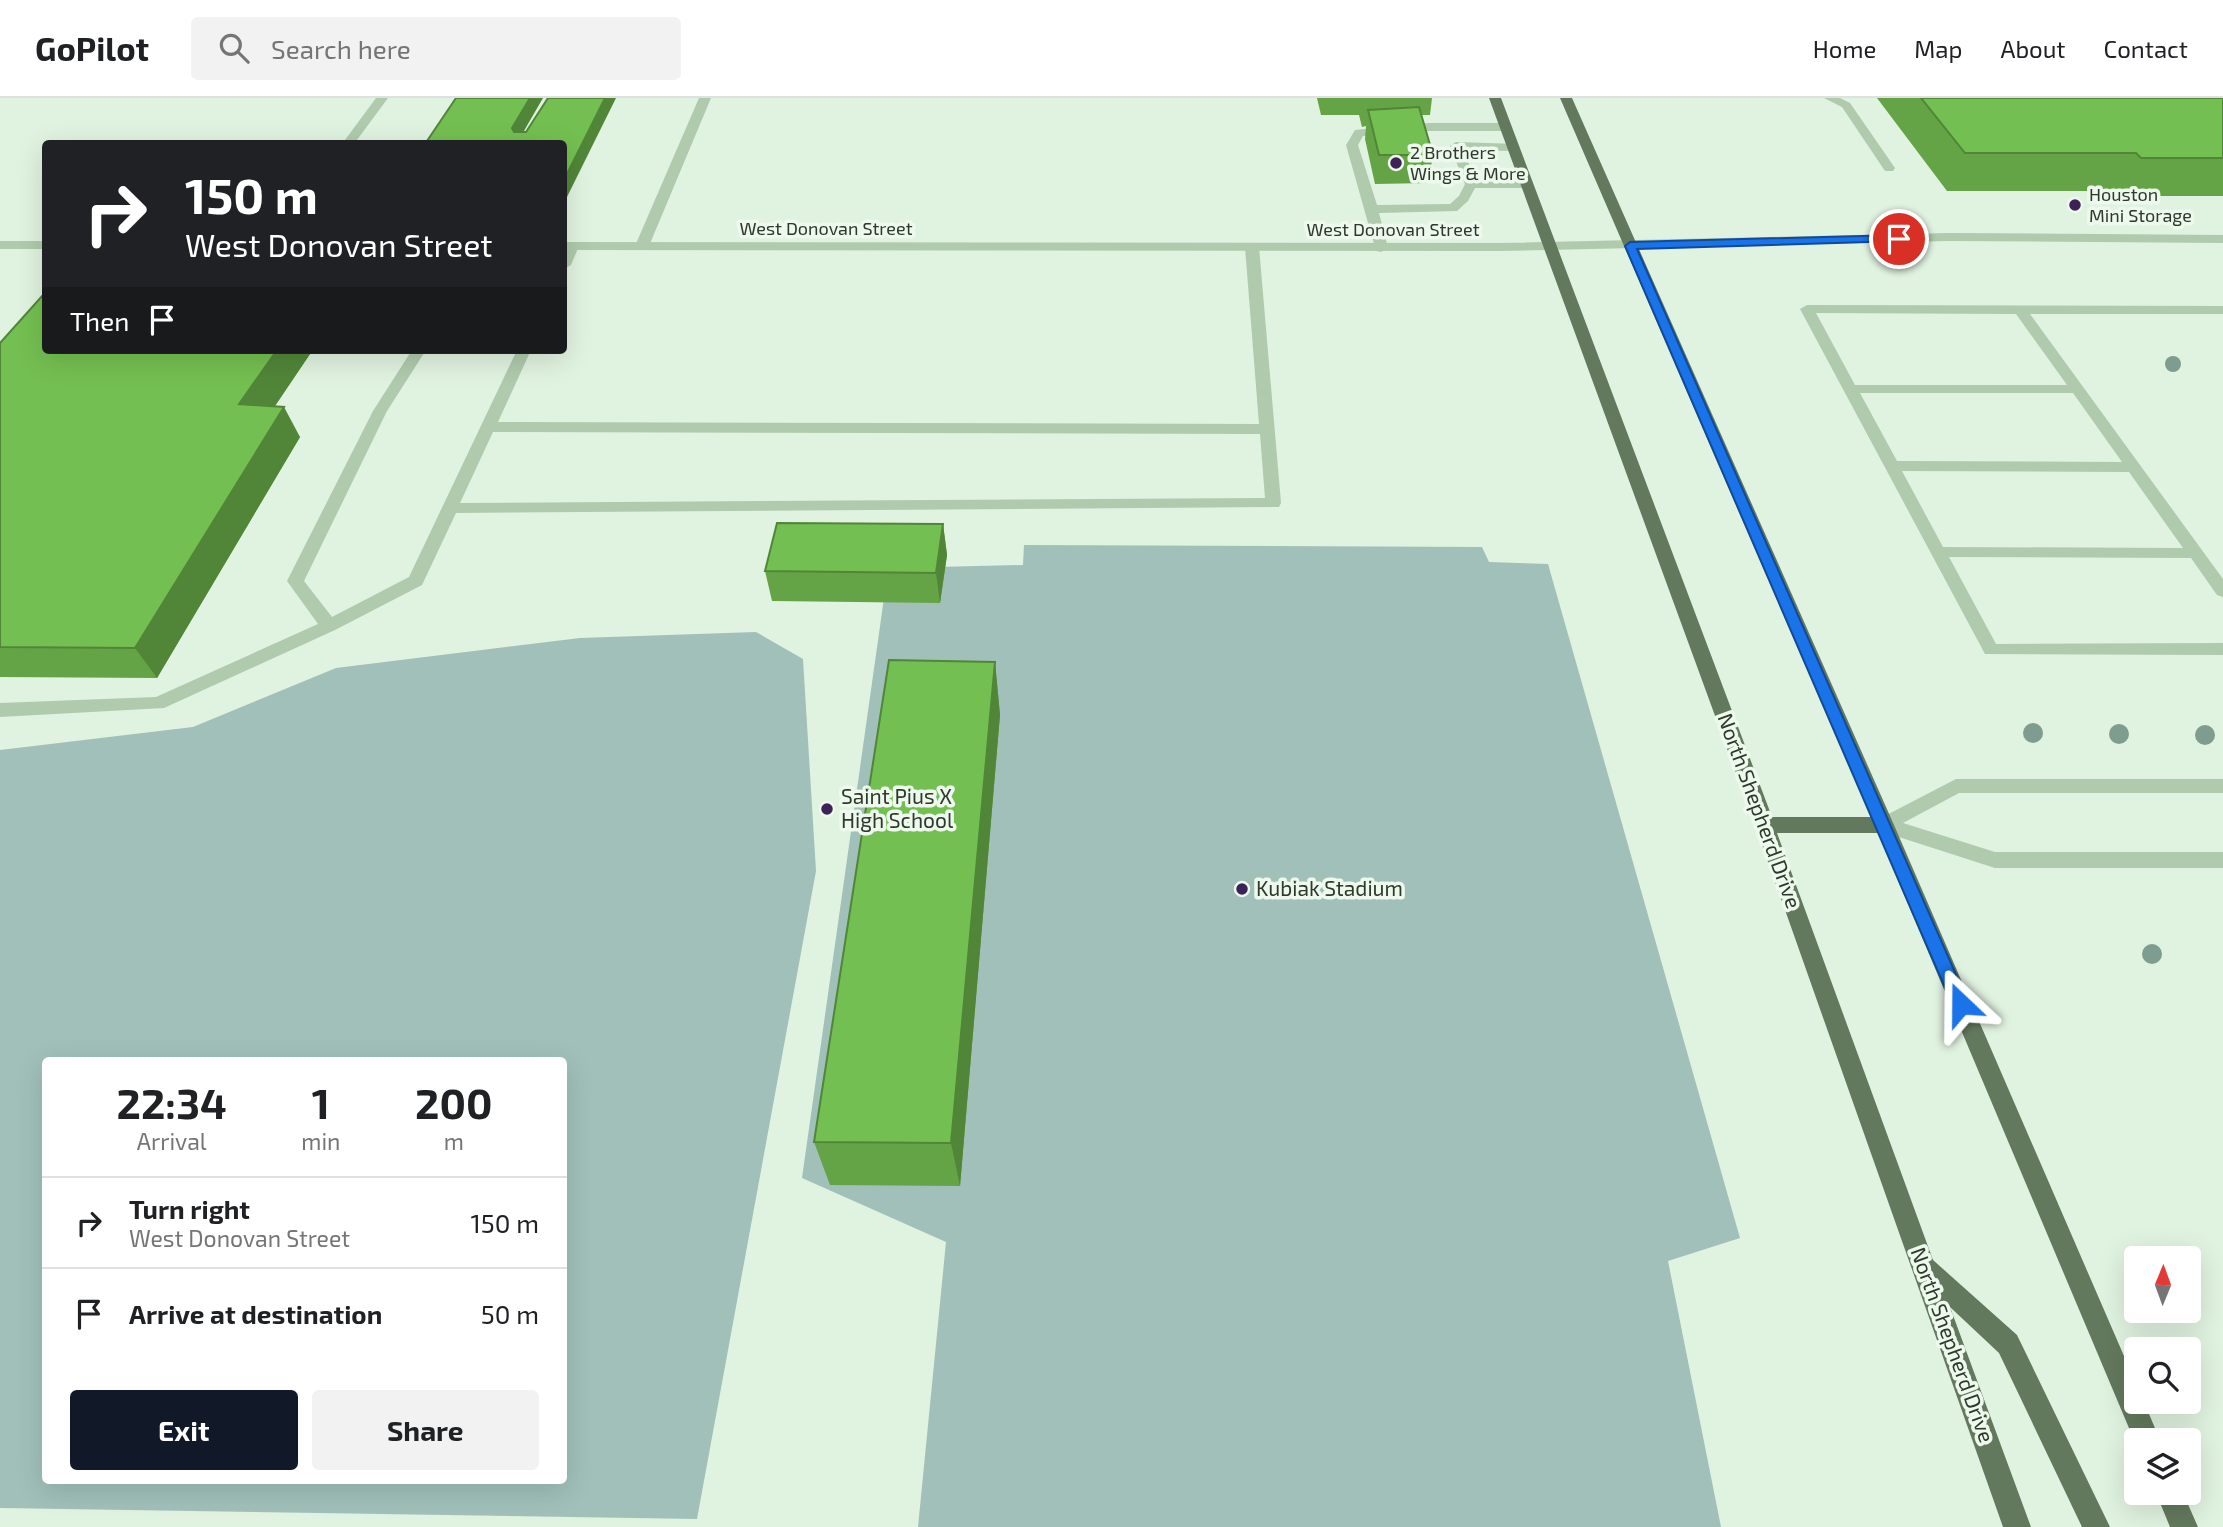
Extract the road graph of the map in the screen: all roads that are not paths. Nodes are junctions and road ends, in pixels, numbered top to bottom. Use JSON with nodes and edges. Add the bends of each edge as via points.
{"nodes":[{"id":1,"x":382,"y":98,"type":"edge"},
{"id":2,"x":705,"y":98,"type":"edge"},
{"id":3,"x":1495,"y":98,"type":"edge"},
{"id":4,"x":1566,"y":98,"type":"edge"},
{"id":5,"x":1830,"y":98,"type":"edge"},
{"id":6,"x":1506,"y":127,"type":"junction"},
{"id":7,"x":351,"y":140,"type":"edge"},
{"id":8,"x":1513,"y":146,"type":"junction"},
{"id":9,"x":1889,"y":168,"type":"dead end"},
{"id":10,"x":1471,"y":184,"type":"junction"},
{"id":11,"x":1527,"y":184,"type":"junction"},
{"id":12,"x":1372,"y":209,"type":"junction"},
{"id":13,"x":2223,"y":239,"type":"edge"},
{"id":14,"x":0,"y":245,"type":"edge"},
{"id":15,"x":42,"y":245,"type":"edge"},
{"id":16,"x":568,"y":246,"type":"edge"},
{"id":17,"x":642,"y":246,"type":"junction"},
{"id":18,"x":1630,"y":246,"type":"junction"},
{"id":19,"x":1252,"y":247,"type":"junction"},
{"id":20,"x":1551,"y":247,"type":"junction"},
{"id":21,"x":1381,"y":248,"type":"junction"},
{"id":22,"x":2020,"y":309,"type":"junction"},
{"id":23,"x":2223,"y":310,"type":"edge"},
{"id":24,"x":416,"y":354,"type":"edge"},
{"id":25,"x":522,"y":354,"type":"edge"},
{"id":26,"x":1849,"y":389,"type":"junction"},
{"id":27,"x":2078,"y":389,"type":"junction"},
{"id":28,"x":488,"y":427,"type":"junction"},
{"id":29,"x":1267,"y":429,"type":"junction"},
{"id":30,"x":1891,"y":466,"type":"junction"},
{"id":31,"x":2134,"y":467,"type":"junction"},
{"id":32,"x":450,"y":508,"type":"junction"},
{"id":33,"x":1936,"y":552,"type":"junction"},
{"id":34,"x":2196,"y":553,"type":"junction"},
{"id":35,"x":2223,"y":591,"type":"edge"},
{"id":36,"x":329,"y":626,"type":"junction"},
{"id":37,"x":2223,"y":649,"type":"edge"},
{"id":38,"x":0,"y":710,"type":"edge"},
{"id":39,"x":2223,"y":786,"type":"edge"},
{"id":40,"x":1765,"y":825,"type":"junction"},
{"id":41,"x":1884,"y":825,"type":"junction"},
{"id":42,"x":2223,"y":860,"type":"edge"},
{"id":43,"x":1923,"y":1266,"type":"junction"},
{"id":44,"x":2142,"y":1428,"type":"edge"},
{"id":45,"x":2174,"y":1505,"type":"edge"},
{"id":46,"x":2017,"y":1527,"type":"edge"},
{"id":47,"x":2096,"y":1527,"type":"edge"},
{"id":48,"x":2184,"y":1527,"type":"edge"}],
"edges":[{"from":1,"to":7,"type":"street"},
{"from":2,"to":17,"type":"street"},
{"from":3,"to":6,"type":"main road","name":"North Shepherd Drive"},
{"from":4,"to":18,"type":"main road"},
{"from":5,"to":9,"type":"street","via":[[1846,105]]},
{"from":6,"to":8,"type":"main road","name":"North Shepherd Drive"},
{"from":6,"to":12,"type":"street","via":[[1359,133],[1352,145]]},
{"from":8,"to":10,"type":"street","via":[[1456,146]]},
{"from":8,"to":11,"type":"main road","name":"North Shepherd Drive"},
{"from":10,"to":11,"type":"street"},
{"from":10,"to":12,"type":"street","via":[[1453,208]]},
{"from":11,"to":20,"type":"main road","name":"North Shepherd Drive"},
{"from":12,"to":21,"type":"street"},
{"from":13,"to":18,"type":"street","name":"West Donovan Street","via":[[1949,237]]},
{"from":14,"to":15,"type":"street"},
{"from":16,"to":17,"type":"street","name":"West Donovan Street"},
{"from":17,"to":19,"type":"street","name":"West Donovan Street"},
{"from":18,"to":20,"type":"street","name":"West Donovan Street"},
{"from":18,"to":41,"type":"main road"},
{"from":19,"to":21,"type":"street","name":"West Donovan Street"},
{"from":19,"to":29,"type":"street"},
{"from":20,"to":21,"type":"street","name":"West Donovan Street"},
{"from":20,"to":40,"type":"main road","name":"North Shepherd Drive"},
{"from":22,"to":23,"type":"street"},
{"from":22,"to":26,"type":"street","via":[[1807,309]]},
{"from":22,"to":27,"type":"street"},
{"from":24,"to":36,"type":"lane","via":[[380,411],[295,581]]},
{"from":25,"to":28,"type":"street"},
{"from":26,"to":27,"type":"street"},
{"from":26,"to":30,"type":"street"},
{"from":27,"to":31,"type":"street"},
{"from":28,"to":29,"type":"street"},
{"from":28,"to":32,"type":"street"},
{"from":29,"to":32,"type":"street","via":[[1273,503]]},
{"from":30,"to":31,"type":"lane"},
{"from":30,"to":33,"type":"street"},
{"from":31,"to":34,"type":"street"},
{"from":32,"to":36,"type":"street","via":[[416,581]]},
{"from":33,"to":34,"type":"lane"},
{"from":33,"to":37,"type":"street","via":[[1991,650]]},
{"from":34,"to":35,"type":"street"},
{"from":36,"to":38,"type":"street","via":[[158,703]]},
{"from":39,"to":41,"type":"street","via":[[1956,786]]},
{"from":40,"to":41,"type":"main road"},
{"from":40,"to":43,"type":"main road","name":"North Shepherd Drive"},
{"from":41,"to":42,"type":"street","via":[[1995,860]]},
{"from":41,"to":44,"type":"main road"},
{"from":43,"to":46,"type":"main road","name":"North Shepherd Drive"},
{"from":43,"to":47,"type":"main road","via":[[2008,1344]]},
{"from":45,"to":48,"type":"main road"}]}
